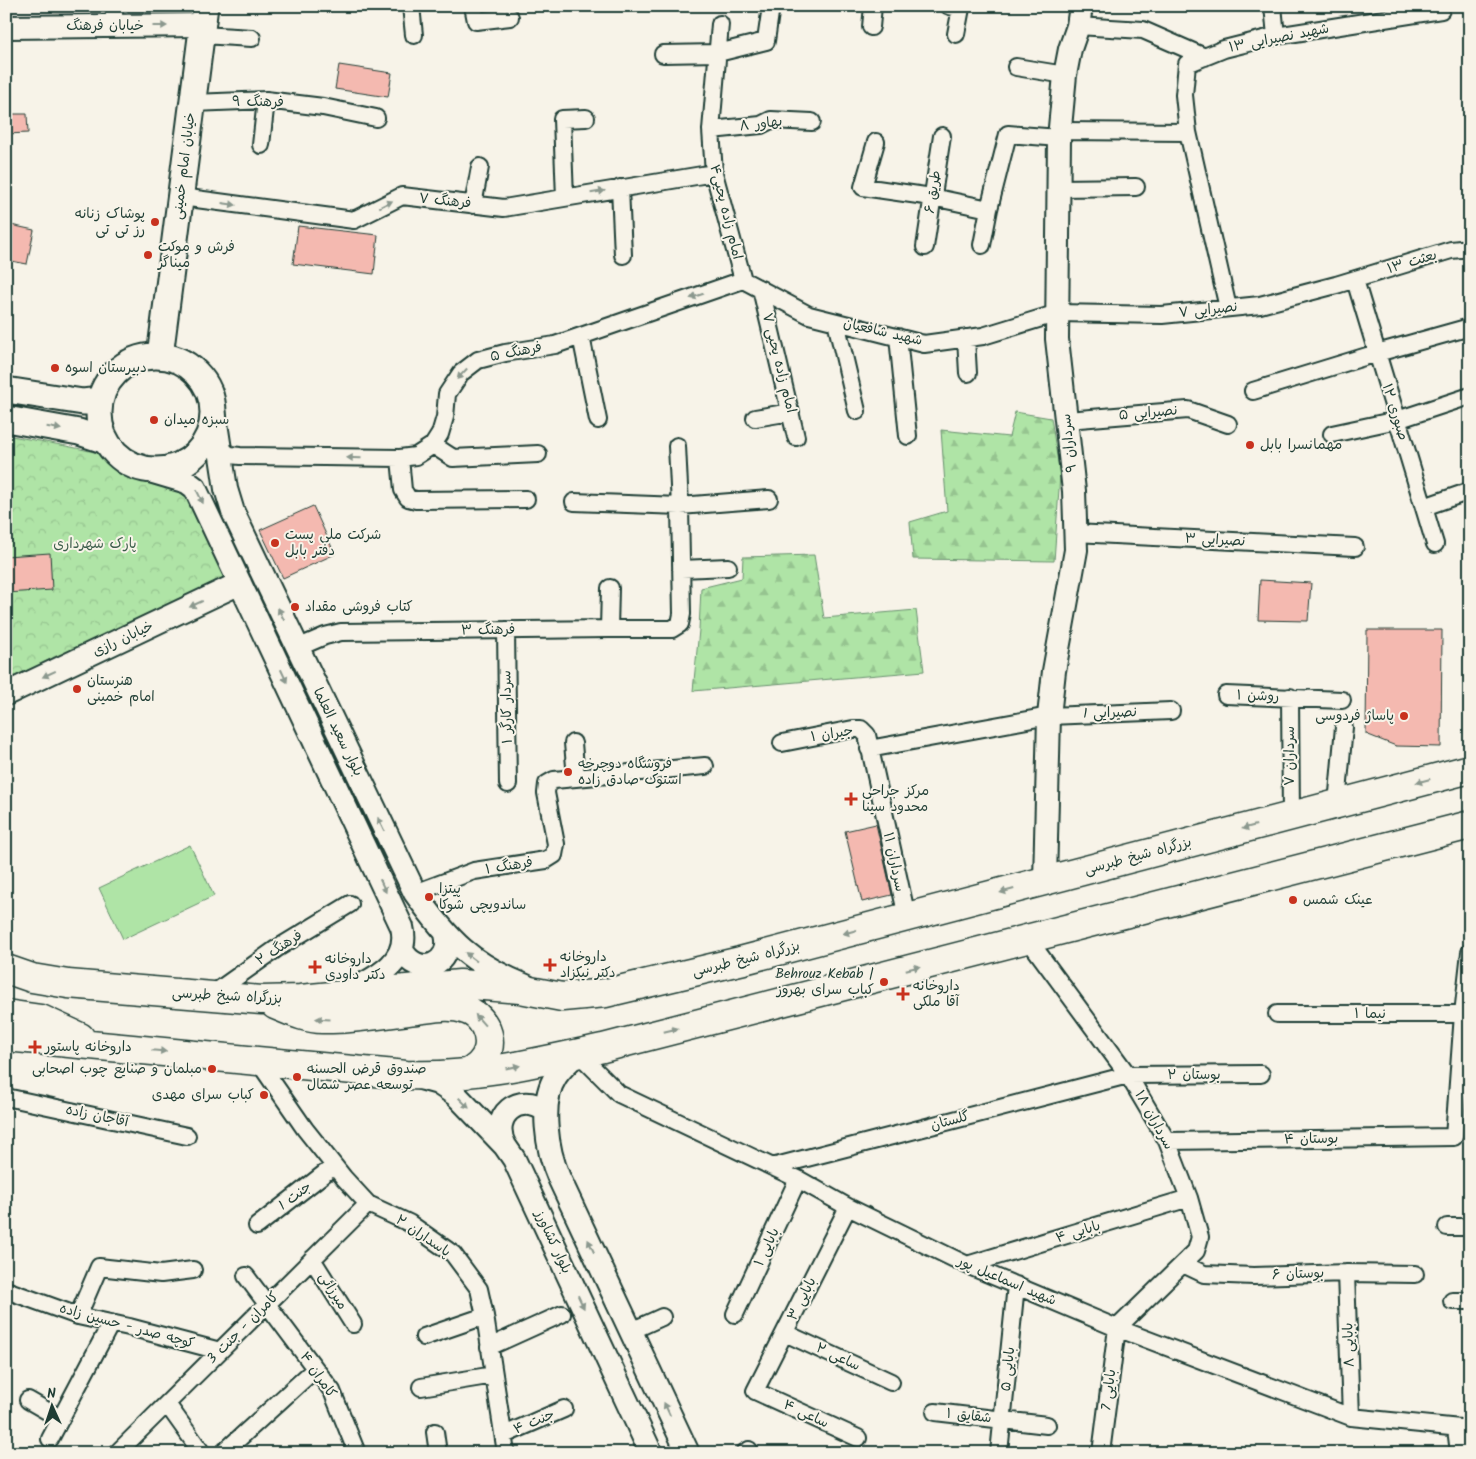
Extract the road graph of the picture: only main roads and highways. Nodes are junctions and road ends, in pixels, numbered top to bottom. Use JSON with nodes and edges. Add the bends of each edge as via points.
{"nodes":[{"id":1,"x":114,"y":16,"type":"edge"},
{"id":2,"x":1079,"y":16,"type":"edge"},
{"id":3,"x":203,"y":22,"type":"edge"},
{"id":4,"x":6,"y":27,"type":"edge"},
{"id":5,"x":160,"y":356,"type":"junction"},
{"id":6,"x":6,"y":390,"type":"edge"},
{"id":7,"x":100,"y":400,"type":"junction"},
{"id":8,"x":214,"y":410,"type":"junction"},
{"id":9,"x":6,"y":419,"type":"edge"},
{"id":10,"x":106,"y":441,"type":"junction"},
{"id":11,"x":143,"y":469,"type":"junction"},
{"id":12,"x":240,"y":583,"type":"junction"},
{"id":13,"x":6,"y":694,"type":"edge"},
{"id":14,"x":1470,"y":769,"type":"edge"},
{"id":15,"x":1470,"y":825,"type":"edge"},
{"id":16,"x":1045,"y":881,"type":"junction"},
{"id":17,"x":446,"y":934,"type":"junction"},
{"id":18,"x":402,"y":950,"type":"junction"},
{"id":19,"x":6,"y":970,"type":"edge"},
{"id":20,"x":546,"y":993,"type":"junction"},
{"id":21,"x":344,"y":995,"type":"junction"},
{"id":22,"x":262,"y":1000,"type":"junction"},
{"id":23,"x":6,"y":1014,"type":"edge"},
{"id":24,"x":6,"y":1037,"type":"edge"},
{"id":25,"x":99,"y":1046,"type":"junction"},
{"id":26,"x":578,"y":1053,"type":"junction"},
{"id":27,"x":466,"y":1074,"type":"junction"},
{"id":28,"x":406,"y":1075,"type":"junction"},
{"id":29,"x":546,"y":1111,"type":"junction"},
{"id":30,"x":505,"y":1146,"type":"junction"},
{"id":31,"x":651,"y":1453,"type":"edge"},
{"id":32,"x":688,"y":1453,"type":"edge"}],
"edges":[{"from":1,"to":3,"type":"main road","name":"خیابان فرهنگ","one_way":true},
{"from":1,"to":4,"type":"main road","name":"خیابان فرهنگ"},
{"from":2,"to":16,"type":"main road","name":"سرداران ۹","via":[[1065,75],[1060,135],[1057,339],[1074,491],[1076,550],[1049,716]]},
{"from":3,"to":5,"type":"main road","name":"خیابان امام خمینی"},
{"from":5,"to":7,"type":"main road","via":[[139,359],[121,368],[107,384]]},
{"from":5,"to":8,"type":"main road","via":[[180,361],[197,373],[209,390]]},
{"from":6,"to":7,"type":"main road","via":[[83,402]]},
{"from":7,"to":10,"type":"main road","via":[[98,414]]},
{"from":8,"to":11,"type":"main road","via":[[207,441],[194,457],[166,470]]},
{"from":17,"to":8,"type":"main road","name":"بلوار سعید العلما","one_way":true,"via":[[415,893],[232,512]]},
{"from":9,"to":10,"type":"main road","one_way":true,"via":[[79,432]]},
{"from":10,"to":11,"type":"main road","via":[[121,459]]},
{"from":11,"to":12,"type":"main road","name":"بلوار سعید العلما","one_way":true,"via":[[187,482],[195,488]]},
{"from":12,"to":13,"type":"main road","name":"خیابان رازی","one_way":true},
{"from":12,"to":18,"type":"main road","name":"بلوار سعید العلما","one_way":true,"via":[[402,927]]},
{"from":14,"to":16,"type":"highway","name":"بزرگراه شیخ طبرسی","one_way":true},
{"from":26,"to":15,"type":"highway","one_way":true},
{"from":16,"to":20,"type":"highway","name":"بزرگراه شیخ طبرسی","one_way":true,"via":[[606,993],[562,996]]},
{"from":17,"to":18,"type":"main road","via":[[446,952],[433,965],[415,964]]},
{"from":20,"to":17,"type":"main road","name":"بلوار سعید العلما","one_way":true,"via":[[483,966]]},
{"from":18,"to":21,"type":"main road","via":[[386,969]]},
{"from":19,"to":22,"type":"highway","name":"بزرگراه شیخ طبرسی","via":[[68,984]]},
{"from":20,"to":21,"type":"highway","name":"بزرگراه شیخ طبرسی","via":[[460,984]]},
{"from":21,"to":22,"type":"highway","name":"بزرگراه شیخ طبرسی"},
{"from":27,"to":22,"type":"highway","one_way":true,"via":[[483,1061],[489,1038],[485,1026],[468,1010],[444,1007],[320,1019]]},
{"from":23,"to":25,"type":"highway","via":[[41,1019]]},
{"from":24,"to":25,"type":"highway"},
{"from":25,"to":28,"type":"highway","one_way":true},
{"from":27,"to":26,"type":"highway","one_way":true},
{"from":26,"to":29,"type":"main road","via":[[555,1077]]},
{"from":27,"to":28,"type":"highway"},
{"from":28,"to":30,"type":"main road","name":"بلوار کشاورز","one_way":true,"via":[[447,1088]]},
{"from":29,"to":30,"type":"main road","via":[[532,1104],[516,1105],[510,1109],[501,1123]]},
{"from":32,"to":29,"type":"main road","one_way":true,"via":[[555,1170]]},
{"from":30,"to":31,"type":"main road","name":"بلوار کشاورز","one_way":true,"via":[[514,1159]]}]}
